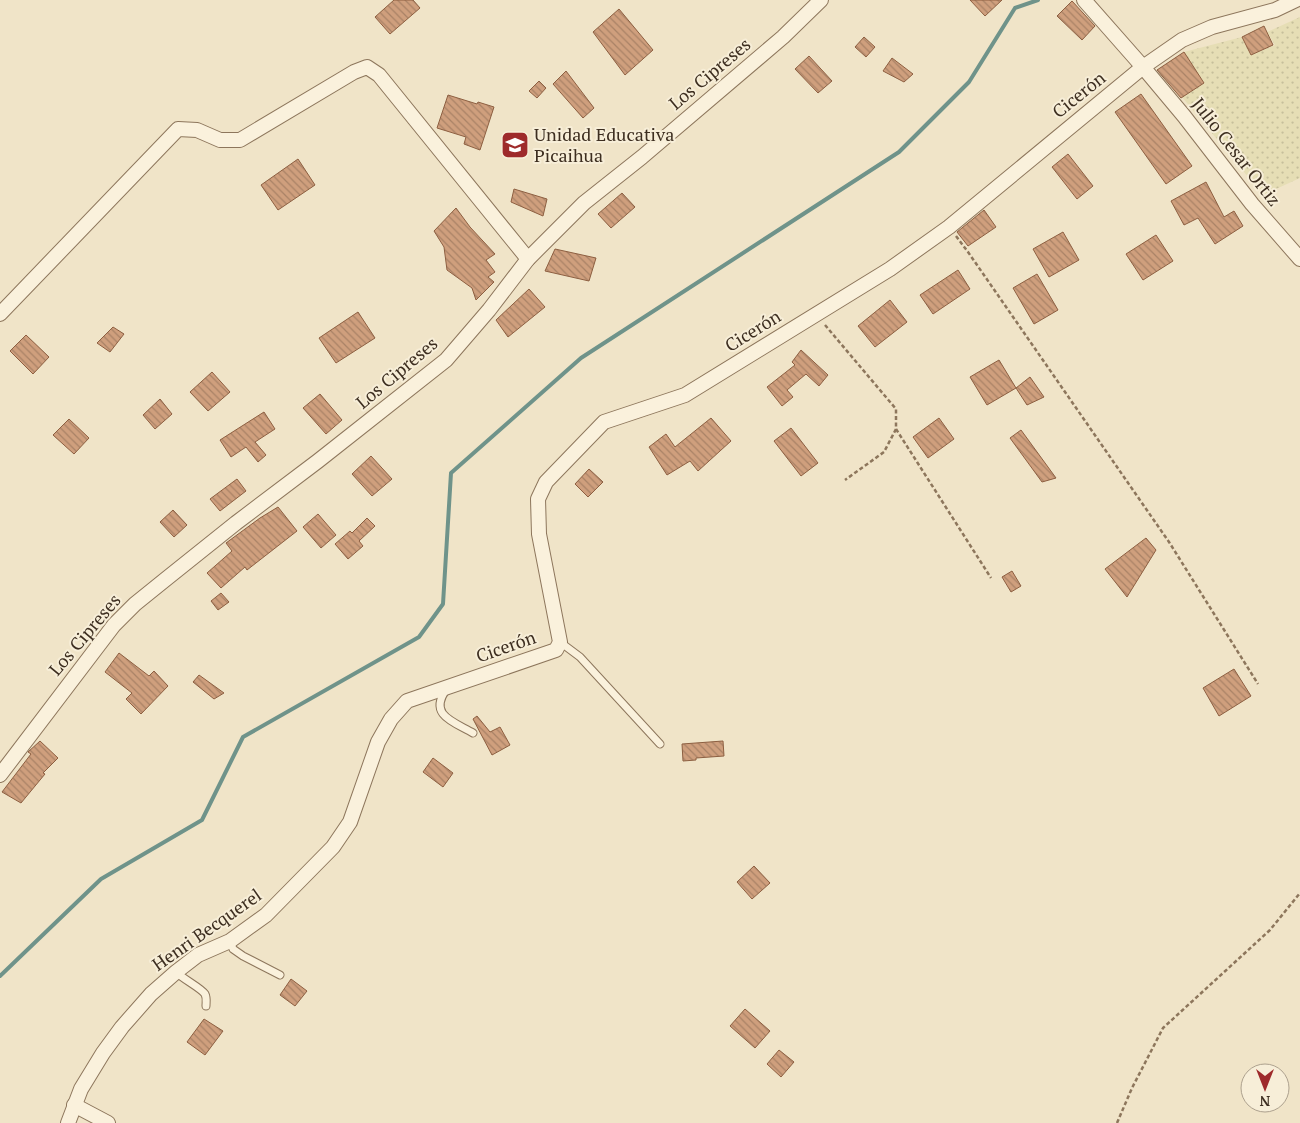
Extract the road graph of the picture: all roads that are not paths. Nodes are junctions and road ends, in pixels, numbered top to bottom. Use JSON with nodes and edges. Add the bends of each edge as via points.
{"nodes":[{"id":1,"x":820,"y":0,"type":"edge"},
{"id":2,"x":1084,"y":0,"type":"edge"},
{"id":3,"x":1296,"y":0,"type":"edge"},
{"id":4,"x":1143,"y":67,"type":"junction"},
{"id":5,"x":528,"y":259,"type":"junction"},
{"id":6,"x":1300,"y":259,"type":"edge"},
{"id":7,"x":0,"y":314,"type":"edge"},
{"id":8,"x":560,"y":642,"type":"junction"},
{"id":9,"x":448,"y":688,"type":"junction"},
{"id":10,"x":472,"y":733,"type":"dead end"},
{"id":11,"x":378,"y":742,"type":"joint"},
{"id":12,"x":660,"y":744,"type":"dead end"},
{"id":13,"x":0,"y":774,"type":"edge"},
{"id":14,"x":230,"y":941,"type":"junction"},
{"id":15,"x":176,"y":972,"type":"junction"},
{"id":16,"x":280,"y":975,"type":"dead end"},
{"id":17,"x":206,"y":1006,"type":"dead end"},
{"id":18,"x":74,"y":1105,"type":"junction"},
{"id":19,"x":68,"y":1123,"type":"edge"},
{"id":20,"x":108,"y":1123,"type":"edge"}],
"edges":[{"from":1,"to":5,"type":"street","name":"Los Cipreses","via":[[775,44],[584,203]]},
{"from":2,"to":4,"type":"street","name":"Julio Cesar Ortiz"},
{"from":3,"to":4,"type":"street","name":"Cicerón","via":[[1182,40]]},
{"from":4,"to":6,"type":"street","name":"Julio Cesar Ortiz"},
{"from":4,"to":8,"type":"street","name":"Cicerón","via":[[949,227],[890,269],[685,396],[604,422],[546,482],[538,499],[539,534]]},
{"from":5,"to":7,"type":"street","via":[[379,75],[367,67],[240,140],[220,140],[196,130],[178,129]]},
{"from":5,"to":13,"type":"street","name":"Los Cipreses","via":[[446,360],[135,604],[114,625]]},
{"from":8,"to":9,"type":"street","name":"Cicerón","via":[[556,650]]},
{"from":8,"to":12,"type":"lane","via":[[580,657]]},
{"from":9,"to":10,"type":"lane","via":[[440,703],[441,713]]},
{"from":9,"to":11,"type":"street","name":"Cicerón","via":[[407,701],[391,719]]},
{"from":11,"to":14,"type":"street","name":"Henri Becquerel","via":[[350,822],[333,847],[266,915]]},
{"from":14,"to":15,"type":"street","name":"Henri Becquerel","via":[[198,955]]},
{"from":14,"to":16,"type":"lane","via":[[233,949],[243,956]]},
{"from":15,"to":17,"type":"lane","via":[[204,994]]},
{"from":15,"to":18,"type":"street","name":"Henri Becquerel","via":[[122,1027],[103,1053]]},
{"from":18,"to":19,"type":"street","name":"Henri Becquerel"},
{"from":18,"to":20,"type":"street"}]}
